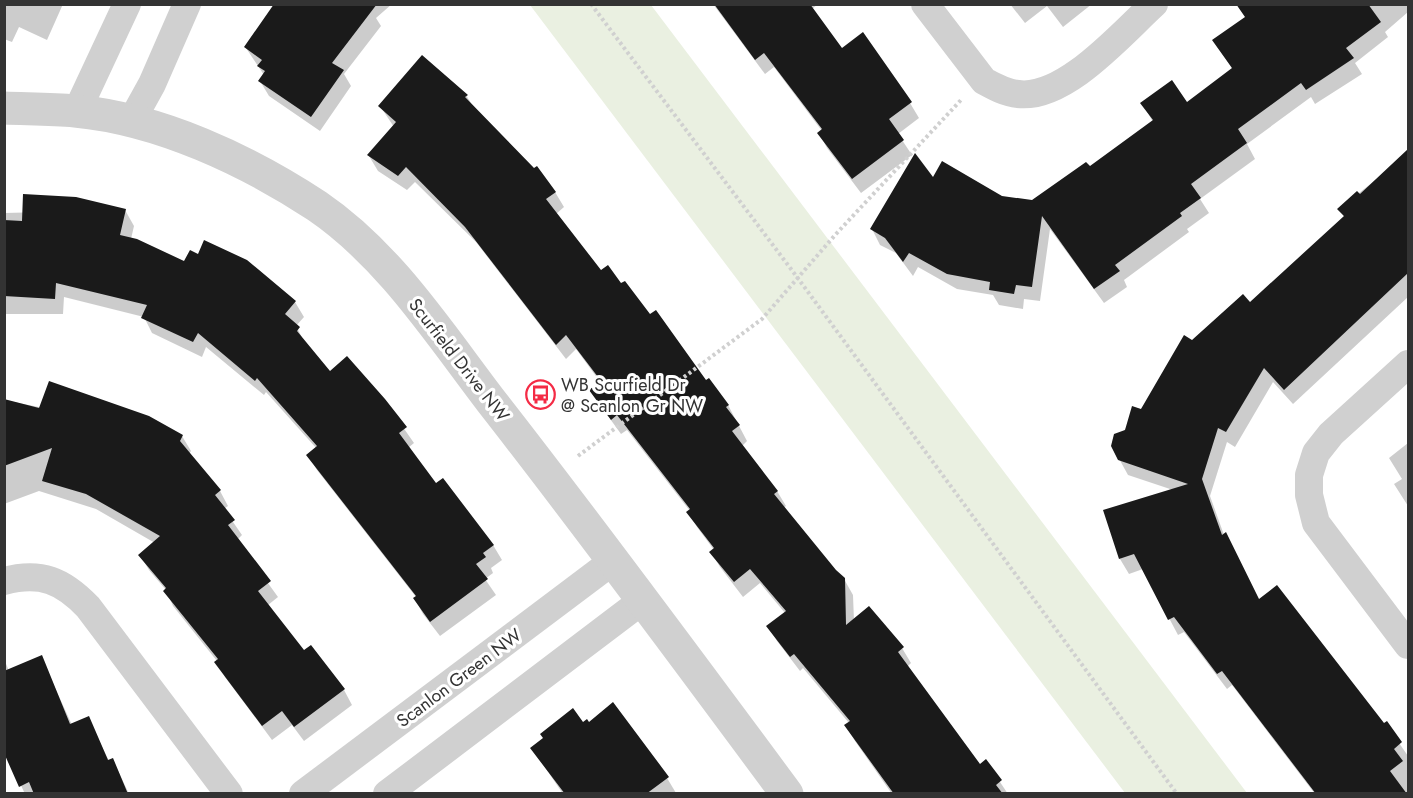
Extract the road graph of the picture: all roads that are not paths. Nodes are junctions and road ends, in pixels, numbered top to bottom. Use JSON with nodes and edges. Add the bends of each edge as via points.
{"nodes":[{"id":1,"x":127,"y":4,"type":"edge"},
{"id":2,"x":187,"y":4,"type":"edge"},
{"id":3,"x":926,"y":4,"type":"edge"},
{"id":4,"x":1154,"y":4,"type":"edge"},
{"id":5,"x":4,"y":108,"type":"edge"},
{"id":6,"x":78,"y":111,"type":"junction"},
{"id":7,"x":131,"y":122,"type":"junction"},
{"id":8,"x":1408,"y":364,"type":"edge"},
{"id":9,"x":613,"y":561,"type":"junction"},
{"id":10,"x":4,"y":581,"type":"edge"},
{"id":11,"x":643,"y":600,"type":"junction"},
{"id":12,"x":1408,"y":645,"type":"edge"},
{"id":13,"x":229,"y":794,"type":"edge"},
{"id":14,"x":303,"y":794,"type":"edge"},
{"id":15,"x":387,"y":794,"type":"edge"},
{"id":16,"x":787,"y":794,"type":"edge"}],
"edges":[{"from":1,"to":6,"type":"street"},
{"from":2,"to":7,"type":"street"},
{"from":3,"to":4,"type":"street","via":[[984,81],[1020,95],[1051,88],[1084,68]]},
{"from":5,"to":6,"type":"street","name":"Scurfield Drive NW"},
{"from":6,"to":7,"type":"street","name":"Scurfield Drive NW"},
{"from":7,"to":9,"type":"street","name":"Scurfield Drive NW","via":[[209,146],[280,183],[320,208],[370,251],[402,286]]},
{"from":8,"to":12,"type":"street","via":[[1316,453],[1309,485],[1316,523]]},
{"from":9,"to":11,"type":"street","name":"Scurfield Drive NW"},
{"from":9,"to":14,"type":"street","name":"Scanlon Green NW"},
{"from":10,"to":13,"type":"street","via":[[36,577],[71,590],[88,607]]},
{"from":11,"to":15,"type":"street"},
{"from":11,"to":16,"type":"street","name":"Scurfield Drive NW"}]}
